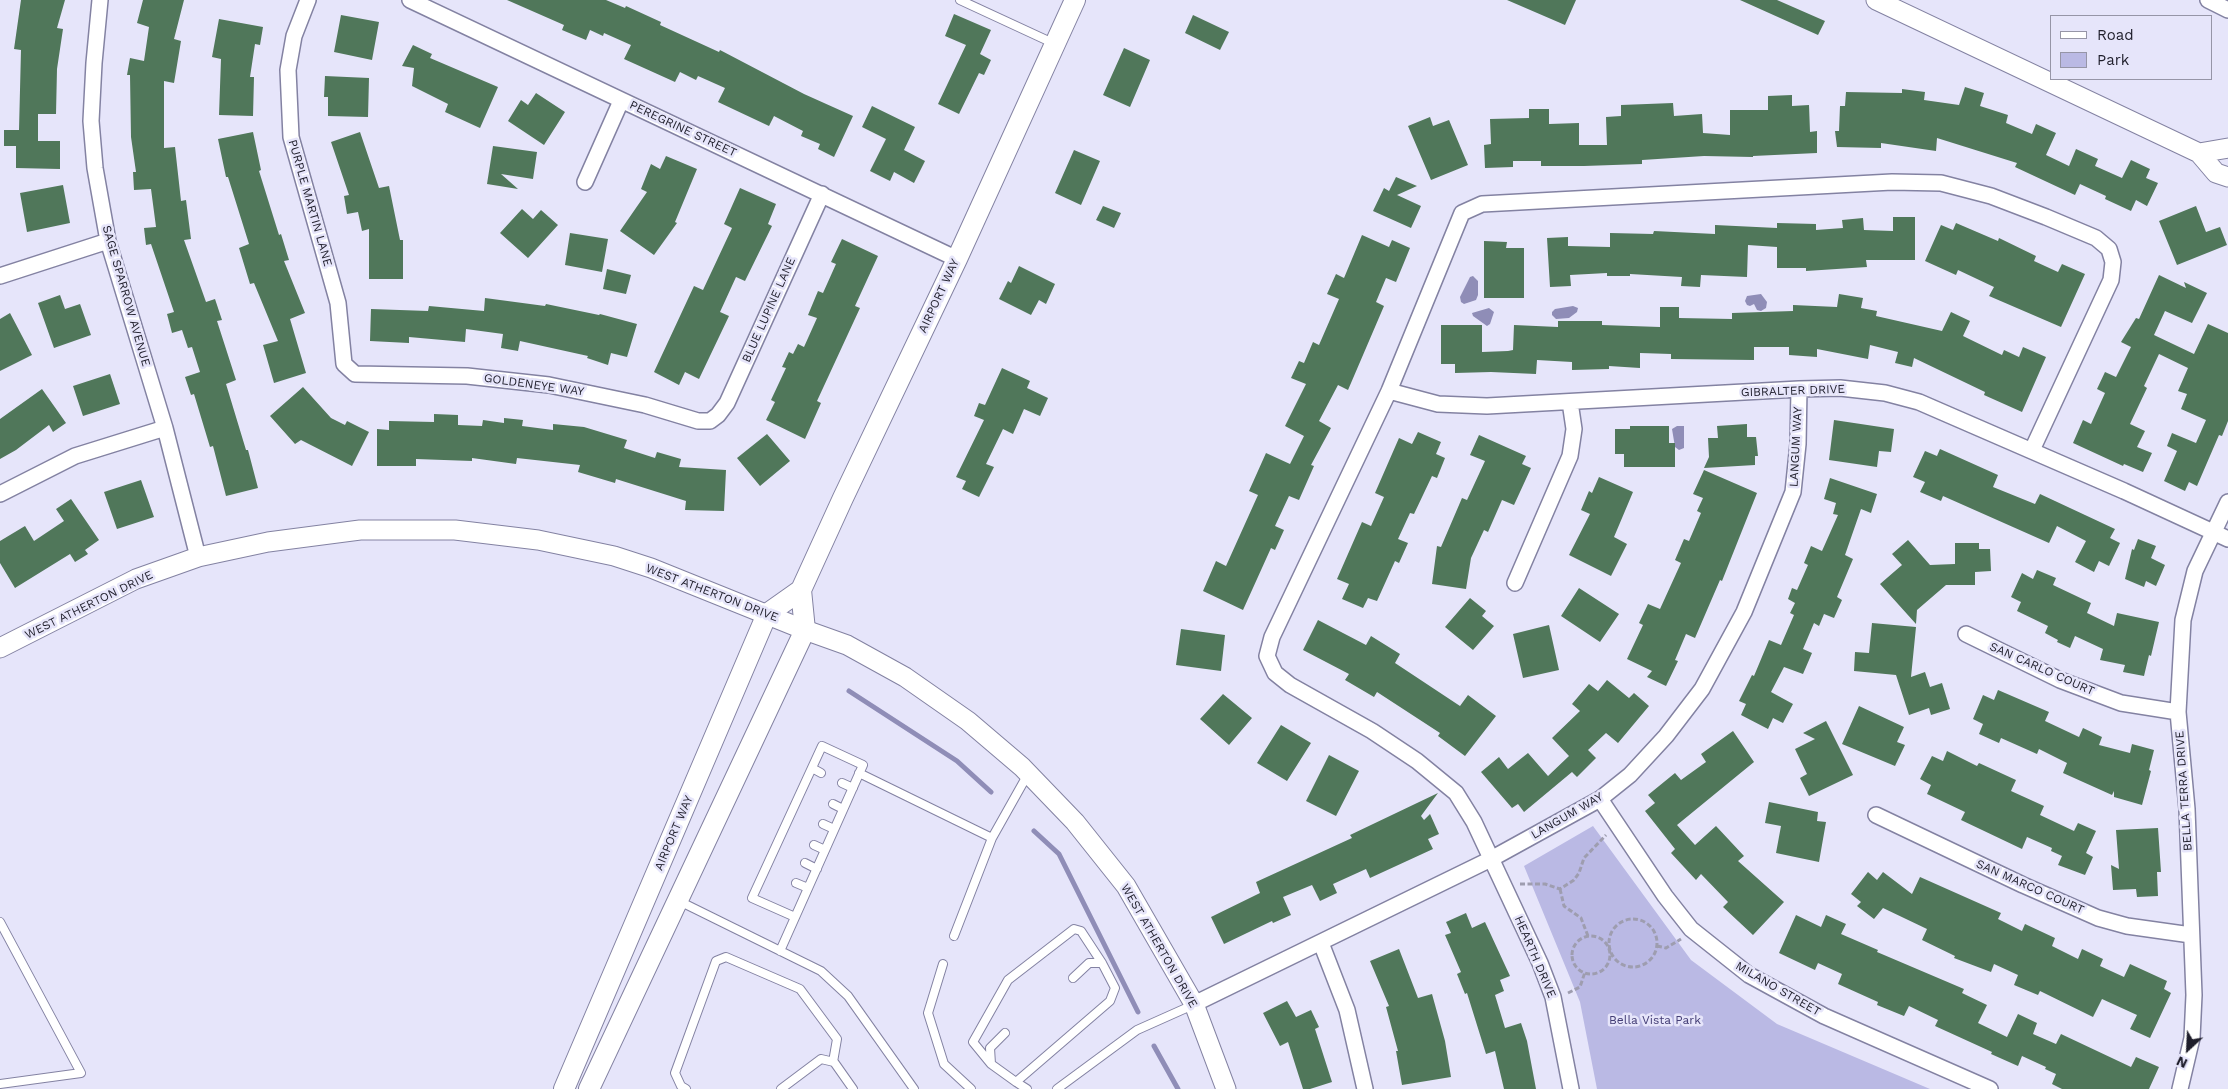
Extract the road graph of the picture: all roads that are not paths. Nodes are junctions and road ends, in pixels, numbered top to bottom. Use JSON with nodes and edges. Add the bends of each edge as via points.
{"nodes":[{"id":1,"x":100,"y":0,"type":"edge"},
{"id":2,"x":308,"y":0,"type":"edge"},
{"id":3,"x":410,"y":0,"type":"edge"},
{"id":4,"x":960,"y":0,"type":"edge"},
{"id":5,"x":1075,"y":0,"type":"edge"},
{"id":6,"x":1876,"y":0,"type":"edge"},
{"id":7,"x":2208,"y":0,"type":"edge"},
{"id":8,"x":2228,"y":10,"type":"edge"},
{"id":9,"x":1055,"y":44,"type":"junction"},
{"id":10,"x":621,"y":101,"type":"junction"},
{"id":11,"x":2228,"y":148,"type":"edge"},
{"id":12,"x":2199,"y":153,"type":"junction"},
{"id":13,"x":2228,"y":177,"type":"edge"},
{"id":14,"x":585,"y":182,"type":"dead end"},
{"id":15,"x":822,"y":194,"type":"junction"},
{"id":16,"x":108,"y":241,"type":"junction"},
{"id":17,"x":957,"y":259,"type":"junction"},
{"id":18,"x":0,"y":276,"type":"edge"},
{"id":19,"x":355,"y":374,"type":"joint"},
{"id":20,"x":1799,"y":389,"type":"junction"},
{"id":21,"x":1389,"y":391,"type":"junction"},
{"id":22,"x":1570,"y":402,"type":"junction"},
{"id":23,"x":710,"y":421,"type":"joint"},
{"id":24,"x":165,"y":428,"type":"junction"},
{"id":25,"x":2032,"y":450,"type":"junction"},
{"id":26,"x":0,"y":494,"type":"edge"},
{"id":27,"x":2228,"y":502,"type":"edge"},
{"id":28,"x":2214,"y":532,"type":"junction"},
{"id":29,"x":2228,"y":539,"type":"edge"},
{"id":30,"x":198,"y":557,"type":"junction"},
{"id":31,"x":1515,"y":583,"type":"dead end"},
{"id":32,"x":801,"y":590,"type":"junction"},
{"id":33,"x":768,"y":614,"type":"junction"},
{"id":34,"x":805,"y":630,"type":"junction"},
{"id":35,"x":1966,"y":634,"type":"dead end"},
{"id":36,"x":0,"y":648,"type":"edge"},
{"id":37,"x":2178,"y":712,"type":"junction"},
{"id":38,"x":812,"y":768,"type":"junction"},
{"id":39,"x":821,"y":773,"type":"dead end"},
{"id":40,"x":859,"y":773,"type":"junction"},
{"id":41,"x":1028,"y":774,"type":"junction"},
{"id":42,"x":842,"y":783,"type":"dead end"},
{"id":43,"x":853,"y":788,"type":"junction"},
{"id":44,"x":802,"y":790,"type":"junction"},
{"id":45,"x":811,"y":794,"type":"dead end"},
{"id":46,"x":1600,"y":799,"type":"junction"},
{"id":47,"x":833,"y":804,"type":"dead end"},
{"id":48,"x":793,"y":809,"type":"junction"},
{"id":49,"x":843,"y":810,"type":"junction"},
{"id":50,"x":801,"y":813,"type":"dead end"},
{"id":51,"x":1876,"y":815,"type":"dead end"},
{"id":52,"x":823,"y":824,"type":"dead end"},
{"id":53,"x":834,"y":829,"type":"junction"},
{"id":54,"x":783,"y":830,"type":"junction"},
{"id":55,"x":792,"y":834,"type":"dead end"},
{"id":56,"x":992,"y":838,"type":"junction"},
{"id":57,"x":814,"y":845,"type":"dead end"},
{"id":58,"x":774,"y":849,"type":"junction"},
{"id":59,"x":825,"y":850,"type":"junction"},
{"id":60,"x":783,"y":853,"type":"dead end"},
{"id":61,"x":1491,"y":859,"type":"junction"},
{"id":62,"x":805,"y":863,"type":"dead end"},
{"id":63,"x":817,"y":869,"type":"junction"},
{"id":64,"x":765,"y":870,"type":"junction"},
{"id":65,"x":773,"y":873,"type":"dead end"},
{"id":66,"x":796,"y":883,"type":"dead end"},
{"id":67,"x":808,"y":888,"type":"junction"},
{"id":68,"x":677,"y":900,"type":"junction"},
{"id":69,"x":795,"y":917,"type":"junction"},
{"id":70,"x":0,"y":922,"type":"edge"},
{"id":71,"x":2191,"y":935,"type":"junction"},
{"id":72,"x":954,"y":936,"type":"dead end"},
{"id":73,"x":1321,"y":942,"type":"junction"},
{"id":74,"x":780,"y":951,"type":"junction"},
{"id":75,"x":1102,"y":962,"type":"junction"},
{"id":76,"x":943,"y":964,"type":"dead end"},
{"id":77,"x":1073,"y":978,"type":"dead end"},
{"id":78,"x":1194,"y":1004,"type":"junction"},
{"id":79,"x":1005,"y":1032,"type":"dead end"},
{"id":80,"x":833,"y":1062,"type":"junction"},
{"id":81,"x":991,"y":1064,"type":"junction"},
{"id":82,"x":1016,"y":1082,"type":"junction"},
{"id":83,"x":0,"y":1084,"type":"edge"},
{"id":84,"x":912,"y":1088,"type":"edge"},
{"id":85,"x":564,"y":1089,"type":"edge"},
{"id":86,"x":589,"y":1089,"type":"edge"},
{"id":87,"x":686,"y":1089,"type":"edge"},
{"id":88,"x":781,"y":1089,"type":"edge"},
{"id":89,"x":853,"y":1089,"type":"edge"},
{"id":90,"x":971,"y":1089,"type":"edge"},
{"id":91,"x":1028,"y":1089,"type":"edge"},
{"id":92,"x":1057,"y":1089,"type":"edge"},
{"id":93,"x":1226,"y":1089,"type":"edge"},
{"id":94,"x":1365,"y":1089,"type":"edge"},
{"id":95,"x":1572,"y":1089,"type":"edge"},
{"id":96,"x":1990,"y":1089,"type":"edge"},
{"id":97,"x":2180,"y":1089,"type":"edge"}],
"edges":[{"from":1,"to":16,"type":"street","name":"SAGE SPARROW AVENUE","via":[[91,121],[95,168]]},
{"from":2,"to":19,"type":"street","name":"PURPLE MARTIN LANE","via":[[294,36],[288,70],[292,138],[338,303],[344,364]]},
{"from":3,"to":10,"type":"street","name":"PEREGRINE STREET"},
{"from":4,"to":9,"type":"lane"},
{"from":5,"to":9,"type":"main road","name":"AIRPORT WAY"},
{"from":6,"to":12,"type":"street"},
{"from":7,"to":8,"type":"street"},
{"from":9,"to":17,"type":"main road","name":"AIRPORT WAY"},
{"from":10,"to":14,"type":"street"},
{"from":10,"to":15,"type":"street","name":"PEREGRINE STREET"},
{"from":11,"to":12,"type":"street"},
{"from":12,"to":13,"type":"street","via":[[2216,173]]},
{"from":15,"to":17,"type":"street","name":"PEREGRINE STREET"},
{"from":15,"to":23,"type":"street","name":"BLUE LUPINE LANE","via":[[727,403]]},
{"from":16,"to":18,"type":"street"},
{"from":16,"to":24,"type":"street","name":"SAGE SPARROW AVENUE"},
{"from":17,"to":32,"type":"main road","name":"AIRPORT WAY"},
{"from":19,"to":23,"type":"street","name":"GOLDENEYE WAY","via":[[467,376],[549,385],[645,405],[698,421]]},
{"from":20,"to":22,"type":"street","name":"GIBRALTER DRIVE"},
{"from":20,"to":25,"type":"street","name":"GIBRALTER DRIVE","via":[[1840,388],[1885,393],[1919,402]]},
{"from":20,"to":46,"type":"street","name":"LANGUM WAY","via":[[1794,492],[1744,612],[1702,688],[1666,736],[1630,775]]},
{"from":21,"to":22,"type":"street","name":"GIBRALTER DRIVE","via":[[1438,404],[1487,406]]},
{"from":21,"to":25,"type":"street","name":"HEARTH DRIVE","via":[[1462,213],[1482,204],[1892,182],[1941,183],[1990,196],[2096,238],[2109,249],[2113,262],[2111,280]]},
{"from":21,"to":61,"type":"street","name":"HEARTH DRIVE","via":[[1272,637],[1267,656],[1275,673],[1290,685],[1372,731],[1417,761],[1456,794],[1474,822]]},
{"from":22,"to":31,"type":"street","via":[[1574,429],[1570,456]]},
{"from":24,"to":26,"type":"street","via":[[75,456]]},
{"from":24,"to":30,"type":"street","name":"SAGE SPARROW AVENUE"},
{"from":25,"to":28,"type":"street","name":"GIBRALTER DRIVE"},
{"from":27,"to":28,"type":"street","name":"BELLA TERRA DRIVE"},
{"from":28,"to":29,"type":"street","name":"GIBRALTER DRIVE"},
{"from":28,"to":37,"type":"street","name":"BELLA TERRA DRIVE","via":[[2195,571],[2183,620]]},
{"from":30,"to":33,"type":"street","name":"WEST ATHERTON DRIVE","via":[[268,542],[360,530],[455,530],[538,540],[614,556]]},
{"from":30,"to":36,"type":"street","name":"WEST ATHERTON DRIVE","via":[[136,579]]},
{"from":32,"to":33,"type":"main road","name":"AIRPORT WAY"},
{"from":32,"to":34,"type":"main road"},
{"from":33,"to":34,"type":"street","name":"WEST ATHERTON DRIVE"},
{"from":33,"to":85,"type":"main road","name":"AIRPORT WAY"},
{"from":34,"to":41,"type":"street","name":"WEST ATHERTON DRIVE","via":[[847,645],[905,677],[968,721]]},
{"from":34,"to":68,"type":"main road"},
{"from":35,"to":37,"type":"street","name":"SAN CARLO COURT","via":[[2060,680],[2121,703]]},
{"from":37,"to":71,"type":"street","name":"BELLA TERRA DRIVE"},
{"from":38,"to":39,"type":"lane"},
{"from":38,"to":40,"type":"lane","via":[[822,746],[863,765]]},
{"from":38,"to":44,"type":"lane"},
{"from":40,"to":43,"type":"lane"},
{"from":40,"to":56,"type":"lane"},
{"from":41,"to":56,"type":"lane"},
{"from":41,"to":78,"type":"street","name":"WEST ATHERTON DRIVE","via":[[1075,822],[1126,886]]},
{"from":42,"to":43,"type":"lane"},
{"from":43,"to":49,"type":"lane"},
{"from":44,"to":45,"type":"lane"},
{"from":44,"to":48,"type":"lane"},
{"from":46,"to":61,"type":"street","name":"LANGUM WAY"},
{"from":46,"to":96,"type":"street","name":"MILANO STREET","via":[[1691,929],[1749,975],[1824,1016]]},
{"from":47,"to":49,"type":"lane"},
{"from":48,"to":50,"type":"lane"},
{"from":48,"to":54,"type":"lane"},
{"from":49,"to":53,"type":"lane"},
{"from":51,"to":71,"type":"street","name":"SAN MARCO COURT","via":[[2098,918],[2127,926]]},
{"from":52,"to":53,"type":"lane"},
{"from":53,"to":59,"type":"lane"},
{"from":54,"to":55,"type":"lane"},
{"from":54,"to":58,"type":"lane"},
{"from":56,"to":72,"type":"lane"},
{"from":57,"to":59,"type":"lane"},
{"from":58,"to":60,"type":"lane"},
{"from":58,"to":64,"type":"lane"},
{"from":59,"to":63,"type":"lane"},
{"from":61,"to":73,"type":"street","name":"LANGUM WAY"},
{"from":61,"to":95,"type":"street","name":"HEARTH DRIVE","via":[[1553,997]]},
{"from":62,"to":63,"type":"lane"},
{"from":63,"to":67,"type":"lane"},
{"from":64,"to":65,"type":"lane"},
{"from":64,"to":69,"type":"lane","via":[[752,898]]},
{"from":66,"to":67,"type":"lane"},
{"from":67,"to":69,"type":"lane"},
{"from":68,"to":74,"type":"lane"},
{"from":68,"to":86,"type":"main road"},
{"from":69,"to":74,"type":"lane"},
{"from":70,"to":83,"type":"lane","via":[[81,1073]]},
{"from":71,"to":97,"type":"street","name":"BELLA TERRA DRIVE","via":[[2192,1038]]},
{"from":73,"to":78,"type":"street","name":"LANGUM WAY"},
{"from":73,"to":94,"type":"street","via":[[1347,1010]]},
{"from":74,"to":84,"type":"lane","via":[[821,970],[848,996]]},
{"from":75,"to":77,"type":"lane","via":[[1089,963]]},
{"from":75,"to":81,"type":"lane","via":[[1081,931],[1074,929],[1008,980],[973,1042]]},
{"from":75,"to":82,"type":"lane","via":[[1115,988],[1110,1001]]},
{"from":76,"to":90,"type":"lane","via":[[928,1013],[944,1064]]},
{"from":78,"to":92,"type":"lane","via":[[1138,1030]]},
{"from":78,"to":93,"type":"street","name":"WEST ATHERTON DRIVE"},
{"from":79,"to":81,"type":"lane","via":[[990,1048]]},
{"from":80,"to":87,"type":"lane","via":[[837,1039],[800,988],[726,957],[716,961],[675,1073]]},
{"from":80,"to":88,"type":"lane","via":[[821,1059]]},
{"from":80,"to":89,"type":"lane"},
{"from":81,"to":82,"type":"lane"},
{"from":82,"to":91,"type":"lane"}]}
